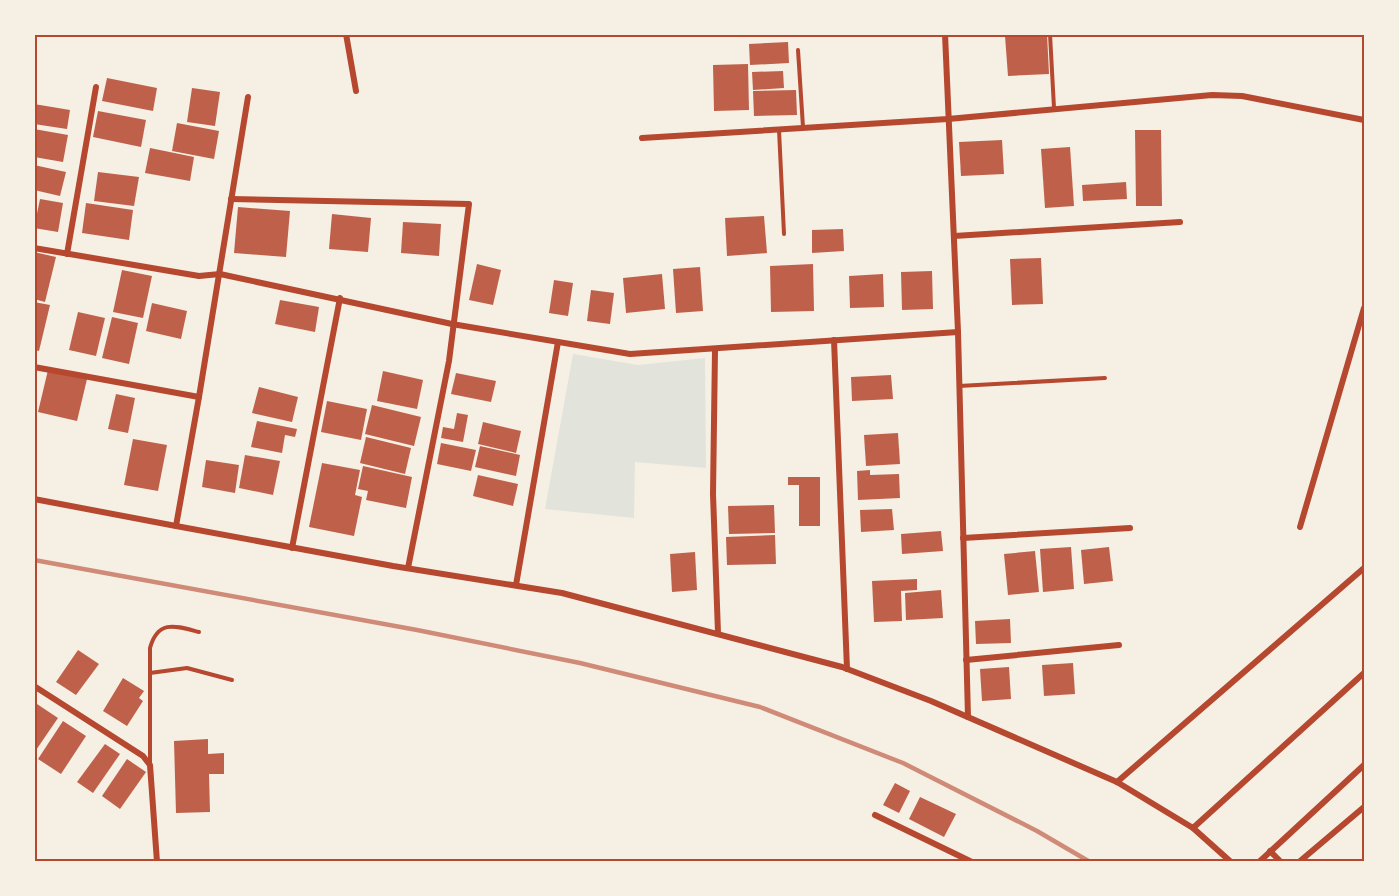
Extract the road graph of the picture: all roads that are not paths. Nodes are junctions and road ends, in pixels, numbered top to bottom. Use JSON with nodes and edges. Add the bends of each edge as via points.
{"nodes":[{"id":1,"x":346,"y":34,"type":"edge"},
{"id":2,"x":945,"y":34,"type":"edge"},
{"id":3,"x":1050,"y":34,"type":"edge"},
{"id":4,"x":798,"y":50,"type":"dead end"},
{"id":5,"x":96,"y":87,"type":"dead end"},
{"id":6,"x":356,"y":91,"type":"dead end"},
{"id":7,"x":248,"y":97,"type":"dead end"},
{"id":8,"x":1053,"y":108,"type":"junction"},
{"id":9,"x":948,"y":119,"type":"junction"},
{"id":10,"x":1365,"y":120,"type":"edge"},
{"id":11,"x":803,"y":128,"type":"junction"},
{"id":12,"x":779,"y":129,"type":"junction"},
{"id":13,"x":642,"y":138,"type":"dead end"},
{"id":14,"x":231,"y":199,"type":"junction"},
{"id":15,"x":1180,"y":222,"type":"dead end"},
{"id":16,"x":784,"y":234,"type":"dead end"},
{"id":17,"x":954,"y":236,"type":"junction"},
{"id":18,"x":34,"y":248,"type":"edge"},
{"id":19,"x":68,"y":254,"type":"junction"},
{"id":20,"x":220,"y":274,"type":"junction"},
{"id":21,"x":340,"y":298,"type":"junction"},
{"id":22,"x":1365,"y":308,"type":"edge"},
{"id":23,"x":452,"y":324,"type":"junction"},
{"id":24,"x":958,"y":332,"type":"junction"},
{"id":25,"x":834,"y":340,"type":"junction"},
{"id":26,"x":558,"y":342,"type":"junction"},
{"id":27,"x":715,"y":350,"type":"junction"},
{"id":28,"x":34,"y":367,"type":"edge"},
{"id":29,"x":1105,"y":378,"type":"dead end"},
{"id":30,"x":959,"y":386,"type":"junction"},
{"id":31,"x":199,"y":397,"type":"junction"},
{"id":32,"x":34,"y":499,"type":"edge"},
{"id":33,"x":176,"y":526,"type":"junction"},
{"id":34,"x":1300,"y":527,"type":"dead end"},
{"id":35,"x":1130,"y":528,"type":"dead end"},
{"id":36,"x":963,"y":538,"type":"junction"},
{"id":37,"x":292,"y":548,"type":"junction"},
{"id":38,"x":408,"y":568,"type":"junction"},
{"id":39,"x":1365,"y":568,"type":"edge"},
{"id":40,"x":516,"y":585,"type":"junction"},
{"id":41,"x":199,"y":632,"type":"dead end"},
{"id":42,"x":718,"y":633,"type":"junction"},
{"id":43,"x":1119,"y":645,"type":"dead end"},
{"id":44,"x":966,"y":660,"type":"junction"},
{"id":45,"x":846,"y":669,"type":"junction"},
{"id":46,"x":1365,"y":673,"type":"edge"},
{"id":47,"x":150,"y":674,"type":"junction"},
{"id":48,"x":232,"y":680,"type":"dead end"},
{"id":49,"x":34,"y":686,"type":"edge"},
{"id":50,"x":968,"y":717,"type":"junction"},
{"id":51,"x":150,"y":765,"type":"junction"},
{"id":52,"x":1365,"y":765,"type":"edge"},
{"id":53,"x":1117,"y":782,"type":"junction"},
{"id":54,"x":1365,"y":807,"type":"edge"},
{"id":55,"x":875,"y":814,"type":"dead end"},
{"id":56,"x":1193,"y":828,"type":"junction"},
{"id":57,"x":1270,"y":851,"type":"junction"},
{"id":58,"x":157,"y":861,"type":"edge"},
{"id":59,"x":972,"y":861,"type":"edge"},
{"id":60,"x":1231,"y":861,"type":"edge"},
{"id":61,"x":1259,"y":861,"type":"edge"},
{"id":62,"x":1281,"y":861,"type":"edge"},
{"id":63,"x":1299,"y":861,"type":"edge"}],
"edges":[{"from":1,"to":6,"type":"street"},
{"from":2,"to":9,"type":"street"},
{"from":3,"to":8,"type":"lane"},
{"from":4,"to":11,"type":"lane"},
{"from":5,"to":19,"type":"street"},
{"from":7,"to":14,"type":"street"},
{"from":8,"to":9,"type":"street"},
{"from":8,"to":10,"type":"street","via":[[1212,94],[1242,96]]},
{"from":9,"to":11,"type":"street"},
{"from":9,"to":17,"type":"street"},
{"from":11,"to":12,"type":"street"},
{"from":12,"to":13,"type":"street"},
{"from":12,"to":16,"type":"lane"},
{"from":14,"to":20,"type":"street"},
{"from":14,"to":23,"type":"street","via":[[469,204]]},
{"from":15,"to":17,"type":"street"},
{"from":17,"to":24,"type":"street"},
{"from":18,"to":19,"type":"street"},
{"from":19,"to":20,"type":"street","via":[[199,276]]},
{"from":20,"to":21,"type":"street"},
{"from":20,"to":31,"type":"street"},
{"from":21,"to":23,"type":"street"},
{"from":21,"to":37,"type":"street"},
{"from":22,"to":34,"type":"street"},
{"from":23,"to":26,"type":"street"},
{"from":23,"to":38,"type":"street","via":[[449,361]]},
{"from":24,"to":25,"type":"street"},
{"from":24,"to":30,"type":"street"},
{"from":25,"to":27,"type":"street"},
{"from":25,"to":45,"type":"street"},
{"from":26,"to":27,"type":"street","via":[[630,354]]},
{"from":26,"to":40,"type":"street"},
{"from":27,"to":42,"type":"street","via":[[713,494]]},
{"from":28,"to":31,"type":"street"},
{"from":29,"to":30,"type":"lane"},
{"from":30,"to":36,"type":"street"},
{"from":31,"to":33,"type":"street"},
{"from":32,"to":33,"type":"street"},
{"from":33,"to":37,"type":"street"},
{"from":35,"to":36,"type":"street"},
{"from":36,"to":44,"type":"street"},
{"from":37,"to":38,"type":"street"},
{"from":38,"to":40,"type":"street"},
{"from":39,"to":53,"type":"street"},
{"from":40,"to":42,"type":"street","via":[[562,592]]},
{"from":41,"to":47,"type":"lane","via":[[176,626],[162,628],[153,636]]},
{"from":42,"to":45,"type":"street"},
{"from":43,"to":44,"type":"street"},
{"from":44,"to":50,"type":"street"},
{"from":45,"to":50,"type":"street"},
{"from":46,"to":56,"type":"street"},
{"from":47,"to":48,"type":"lane","via":[[187,668]]},
{"from":47,"to":51,"type":"lane"},
{"from":49,"to":51,"type":"street","via":[[143,756]]},
{"from":50,"to":53,"type":"street"},
{"from":51,"to":58,"type":"street"},
{"from":52,"to":57,"type":"street"},
{"from":53,"to":56,"type":"street"},
{"from":54,"to":63,"type":"street"},
{"from":55,"to":59,"type":"street"},
{"from":56,"to":60,"type":"street"},
{"from":57,"to":61,"type":"street"},
{"from":57,"to":62,"type":"street"}]}
